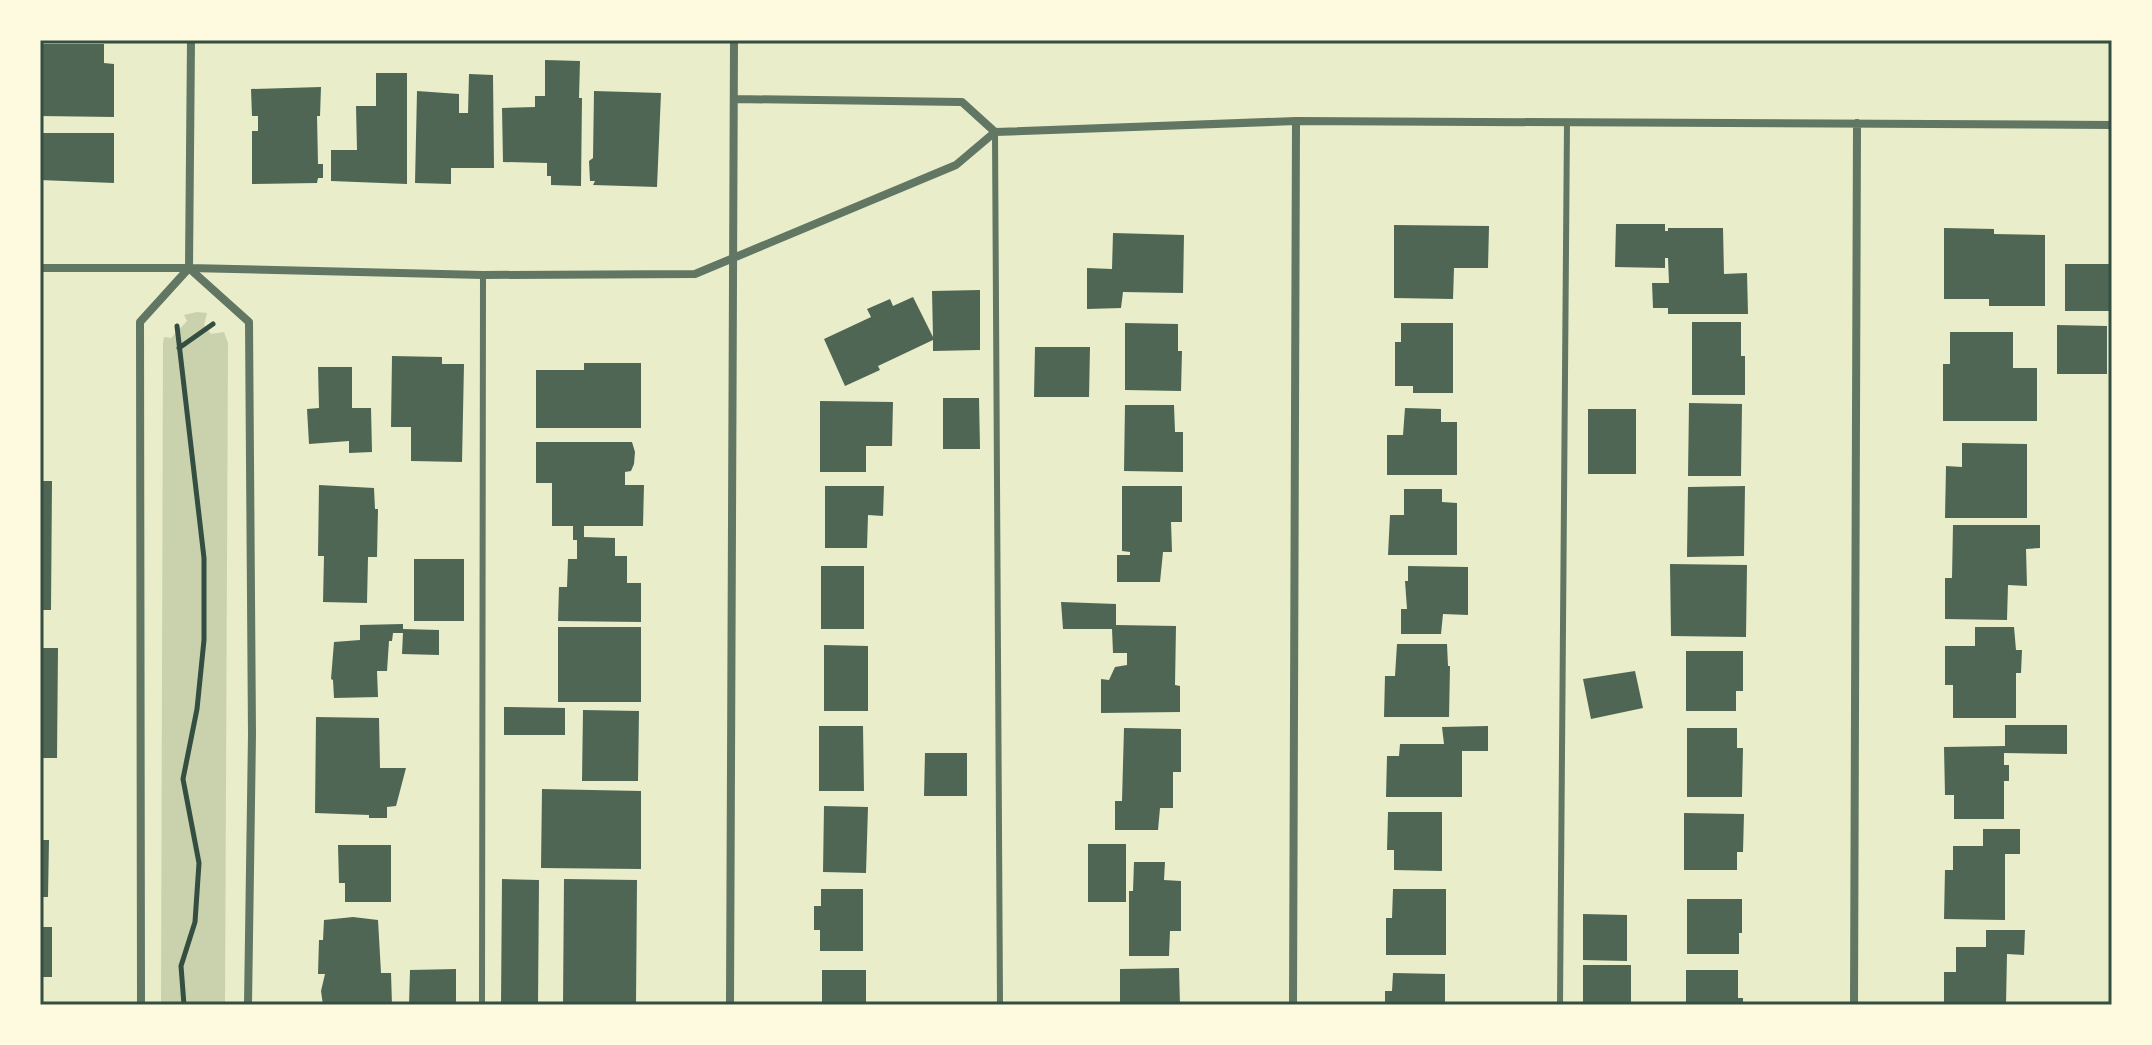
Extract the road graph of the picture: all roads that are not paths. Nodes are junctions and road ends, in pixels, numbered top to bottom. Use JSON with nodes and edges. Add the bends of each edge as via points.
{"nodes":[{"id":1,"x":191,"y":40,"type":"edge"},
{"id":2,"x":734,"y":40,"type":"edge"},
{"id":3,"x":734,"y":99,"type":"junction"},
{"id":4,"x":1296,"y":121,"type":"junction"},
{"id":5,"x":1567,"y":122,"type":"junction"},
{"id":6,"x":1857,"y":123,"type":"junction"},
{"id":7,"x":2112,"y":125,"type":"edge"},
{"id":8,"x":995,"y":132,"type":"junction"},
{"id":9,"x":733,"y":259,"type":"junction"},
{"id":10,"x":40,"y":268,"type":"edge"},
{"id":11,"x":189,"y":268,"type":"junction"},
{"id":12,"x":483,"y":275,"type":"junction"},
{"id":13,"x":141,"y":1005,"type":"edge"},
{"id":14,"x":248,"y":1005,"type":"edge"},
{"id":15,"x":482,"y":1005,"type":"edge"},
{"id":16,"x":730,"y":1005,"type":"edge"},
{"id":17,"x":1000,"y":1005,"type":"edge"},
{"id":18,"x":1293,"y":1005,"type":"edge"},
{"id":19,"x":1560,"y":1005,"type":"edge"},
{"id":20,"x":1854,"y":1005,"type":"edge"}],
"edges":[{"from":1,"to":11,"type":"street"},
{"from":2,"to":3,"type":"street"},
{"from":3,"to":8,"type":"street","via":[[962,102]]},
{"from":3,"to":9,"type":"street"},
{"from":4,"to":5,"type":"street"},
{"from":4,"to":8,"type":"street"},
{"from":4,"to":18,"type":"street"},
{"from":5,"to":6,"type":"street"},
{"from":5,"to":19,"type":"lane"},
{"from":6,"to":7,"type":"street"},
{"from":6,"to":20,"type":"street"},
{"from":8,"to":9,"type":"street","via":[[956,165]]},
{"from":8,"to":17,"type":"lane"},
{"from":9,"to":12,"type":"street","via":[[695,274]]},
{"from":9,"to":16,"type":"street"},
{"from":10,"to":11,"type":"street"},
{"from":11,"to":12,"type":"street"},
{"from":11,"to":13,"type":"street","via":[[140,322]]},
{"from":11,"to":14,"type":"street","via":[[249,322]]},
{"from":12,"to":15,"type":"lane"}]}
